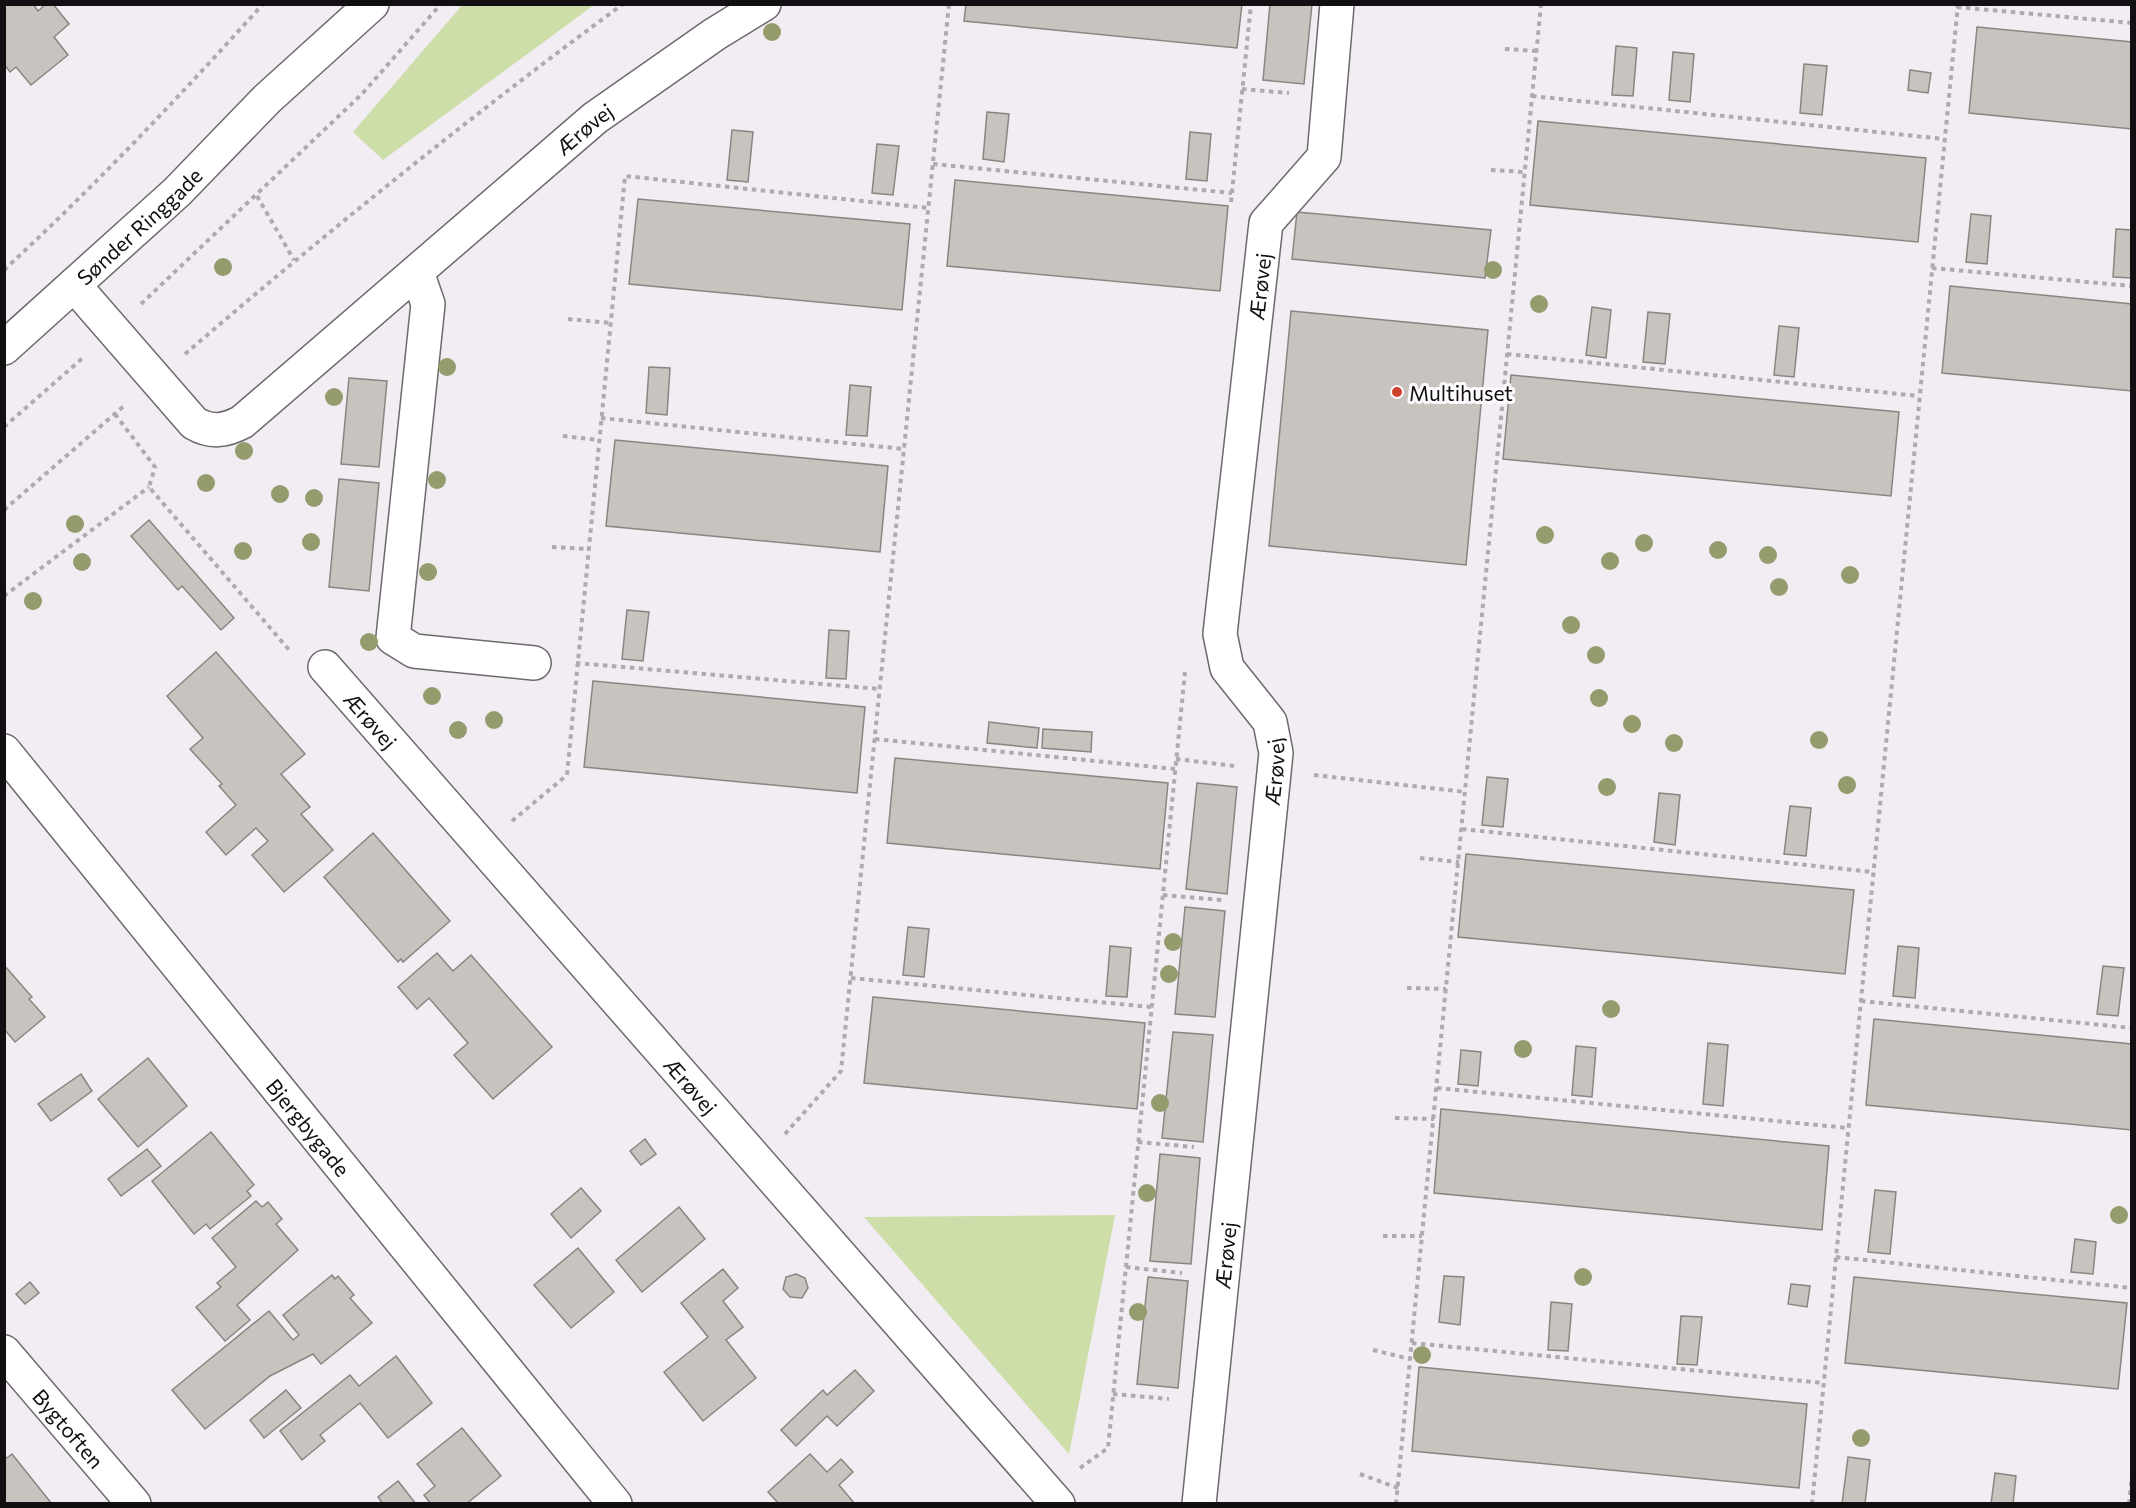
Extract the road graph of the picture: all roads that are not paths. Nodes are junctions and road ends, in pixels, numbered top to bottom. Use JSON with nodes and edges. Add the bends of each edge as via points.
{"nodes":[{"id":1,"x":338,"y":4,"type":"edge"},
{"id":2,"x":372,"y":4,"type":"edge"},
{"id":3,"x":764,"y":4,"type":"edge"},
{"id":4,"x":1337,"y":4,"type":"edge"},
{"id":5,"x":267,"y":99,"type":"junction"},
{"id":6,"x":417,"y":272,"type":"junction"},
{"id":7,"x":74,"y":285,"type":"junction"},
{"id":8,"x":4,"y":348,"type":"edge"},
{"id":9,"x":534,"y":663,"type":"road end"},
{"id":10,"x":325,"y":667,"type":"road end"},
{"id":11,"x":4,"y":751,"type":"edge"},
{"id":12,"x":4,"y":1352,"type":"edge"},
{"id":13,"x":1053,"y":1497,"type":"edge"},
{"id":14,"x":599,"y":1498,"type":"edge"},
{"id":15,"x":134,"y":1503,"type":"edge"},
{"id":16,"x":1199,"y":1503,"type":"edge"}],
"edges":[{"from":1,"to":5,"type":"street","name":"Sønder Ringgade"},
{"from":2,"to":5,"type":"street","name":"Sønder Ringgade"},
{"from":3,"to":6,"type":"street","name":"Ærøvej","via":[[595,118]]},
{"from":4,"to":16,"type":"street","name":"Ærøvej","via":[[1324,157],[1266,223],[1220,634],[1227,668],[1270,722],[1275,753]]},
{"from":5,"to":7,"type":"street","name":"Sønder Ringgade","via":[[177,192]]},
{"from":6,"to":7,"type":"street","name":"Ærøvej","via":[[242,422],[217,431],[194,423]]},
{"from":6,"to":9,"type":"street","via":[[428,304],[393,638],[414,651]]},
{"from":7,"to":8,"type":"street","name":"Sønder Ringgade"},
{"from":10,"to":13,"type":"street","name":"Ærøvej"},
{"from":11,"to":14,"type":"street","name":"Bjergbygade"},
{"from":12,"to":15,"type":"street","name":"Bygtoften"}]}
